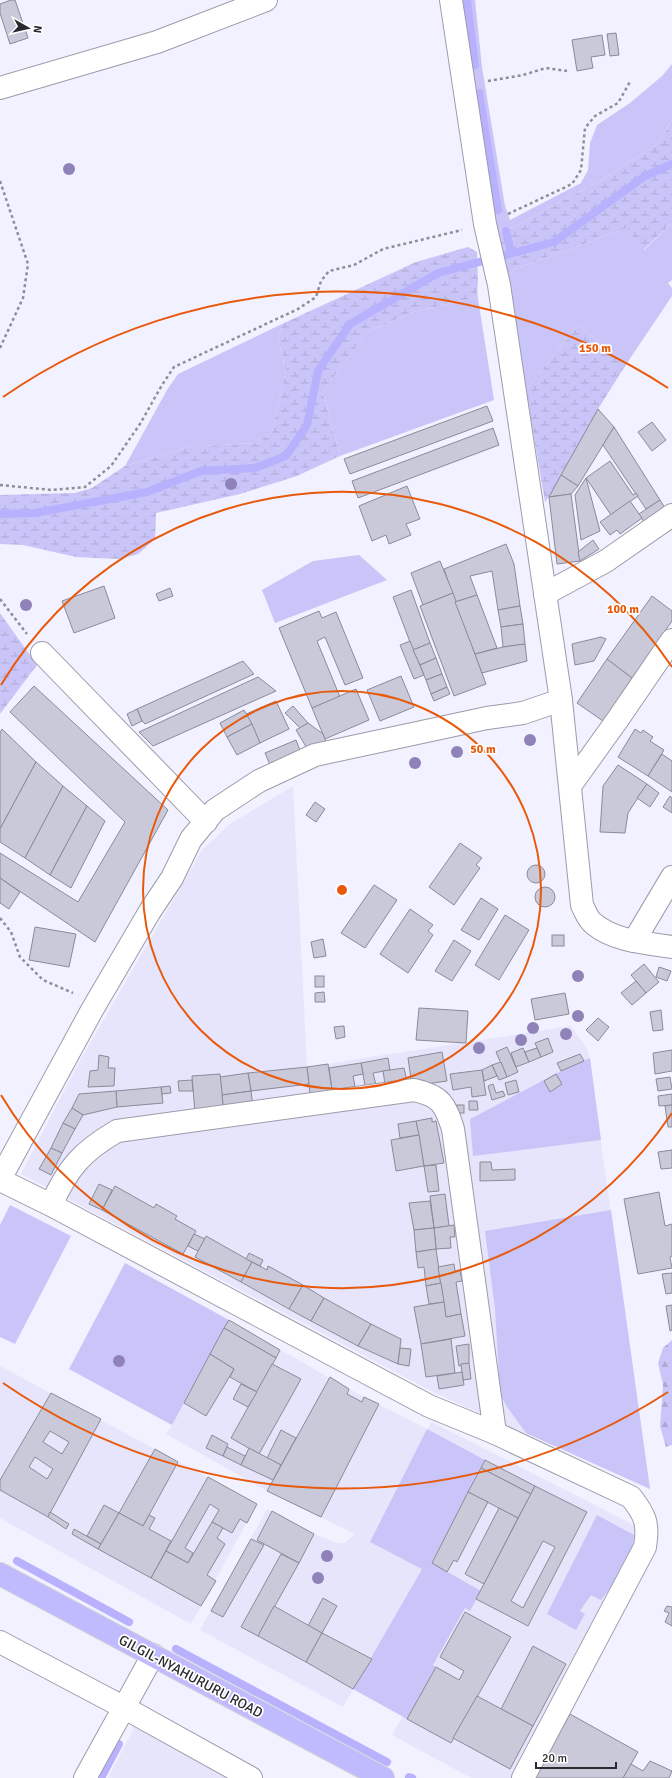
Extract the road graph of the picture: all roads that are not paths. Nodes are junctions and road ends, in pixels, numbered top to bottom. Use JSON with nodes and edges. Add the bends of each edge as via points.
{"nodes":[{"id":1,"x":266,"y":0,"type":"edge"},
{"id":2,"x":451,"y":0,"type":"edge"},
{"id":3,"x":0,"y":88,"type":"edge"},
{"id":4,"x":672,"y":515,"type":"edge"},
{"id":5,"x":545,"y":594,"type":"junction"},
{"id":6,"x":672,"y":640,"type":"edge"},
{"id":7,"x":42,"y":653,"type":"road end"},
{"id":8,"x":561,"y":700,"type":"junction"},
{"id":9,"x":570,"y":786,"type":"junction"},
{"id":10,"x":206,"y":822,"type":"junction"},
{"id":11,"x":672,"y":877,"type":"edge"},
{"id":12,"x":634,"y":941,"type":"junction"},
{"id":13,"x":672,"y":947,"type":"edge"},
{"id":14,"x":0,"y":1179,"type":"edge"},
{"id":15,"x":51,"y":1205,"type":"junction"},
{"id":16,"x":495,"y":1433,"type":"junction"},
{"id":17,"x":0,"y":1574,"type":"edge"},
{"id":18,"x":0,"y":1642,"type":"edge"},
{"id":19,"x":153,"y":1655,"type":"junction"},
{"id":20,"x":123,"y":1707,"type":"junction"},
{"id":21,"x":85,"y":1778,"type":"edge"},
{"id":22,"x":251,"y":1778,"type":"edge"},
{"id":23,"x":383,"y":1778,"type":"edge"},
{"id":24,"x":523,"y":1778,"type":"edge"}],
"edges":[{"from":1,"to":3,"type":"street","via":[[157,42]]},
{"from":2,"to":5,"type":"street","via":[[485,224],[499,285]]},
{"from":4,"to":5,"type":"street","via":[[606,561]]},
{"from":5,"to":8,"type":"street"},
{"from":6,"to":9,"type":"street"},
{"from":7,"to":10,"type":"street"},
{"from":8,"to":9,"type":"street"},
{"from":8,"to":10,"type":"street","via":[[523,712],[315,755],[259,781],[215,810]]},
{"from":9,"to":12,"type":"street","via":[[582,905],[592,923],[603,930]]},
{"from":10,"to":14,"type":"street","via":[[191,839],[172,878],[92,1010]]},
{"from":11,"to":12,"type":"street"},
{"from":12,"to":13,"type":"street"},
{"from":14,"to":15,"type":"street"},
{"from":15,"to":16,"type":"street","via":[[428,1406]]},
{"from":15,"to":16,"type":"street","via":[[75,1162],[98,1143],[117,1132],[414,1090],[430,1094],[441,1102],[453,1129]]},
{"from":16,"to":24,"type":"street","via":[[631,1497],[646,1521],[648,1532],[645,1547]]},
{"from":17,"to":19,"type":"highway","name":"GILGIL-NYAHURURU ROAD"},
{"from":18,"to":20,"type":"street"},
{"from":19,"to":20,"type":"street"},
{"from":19,"to":23,"type":"highway","name":"GILGIL-NYAHURURU ROAD"},
{"from":20,"to":21,"type":"street"},
{"from":20,"to":22,"type":"street"}]}
